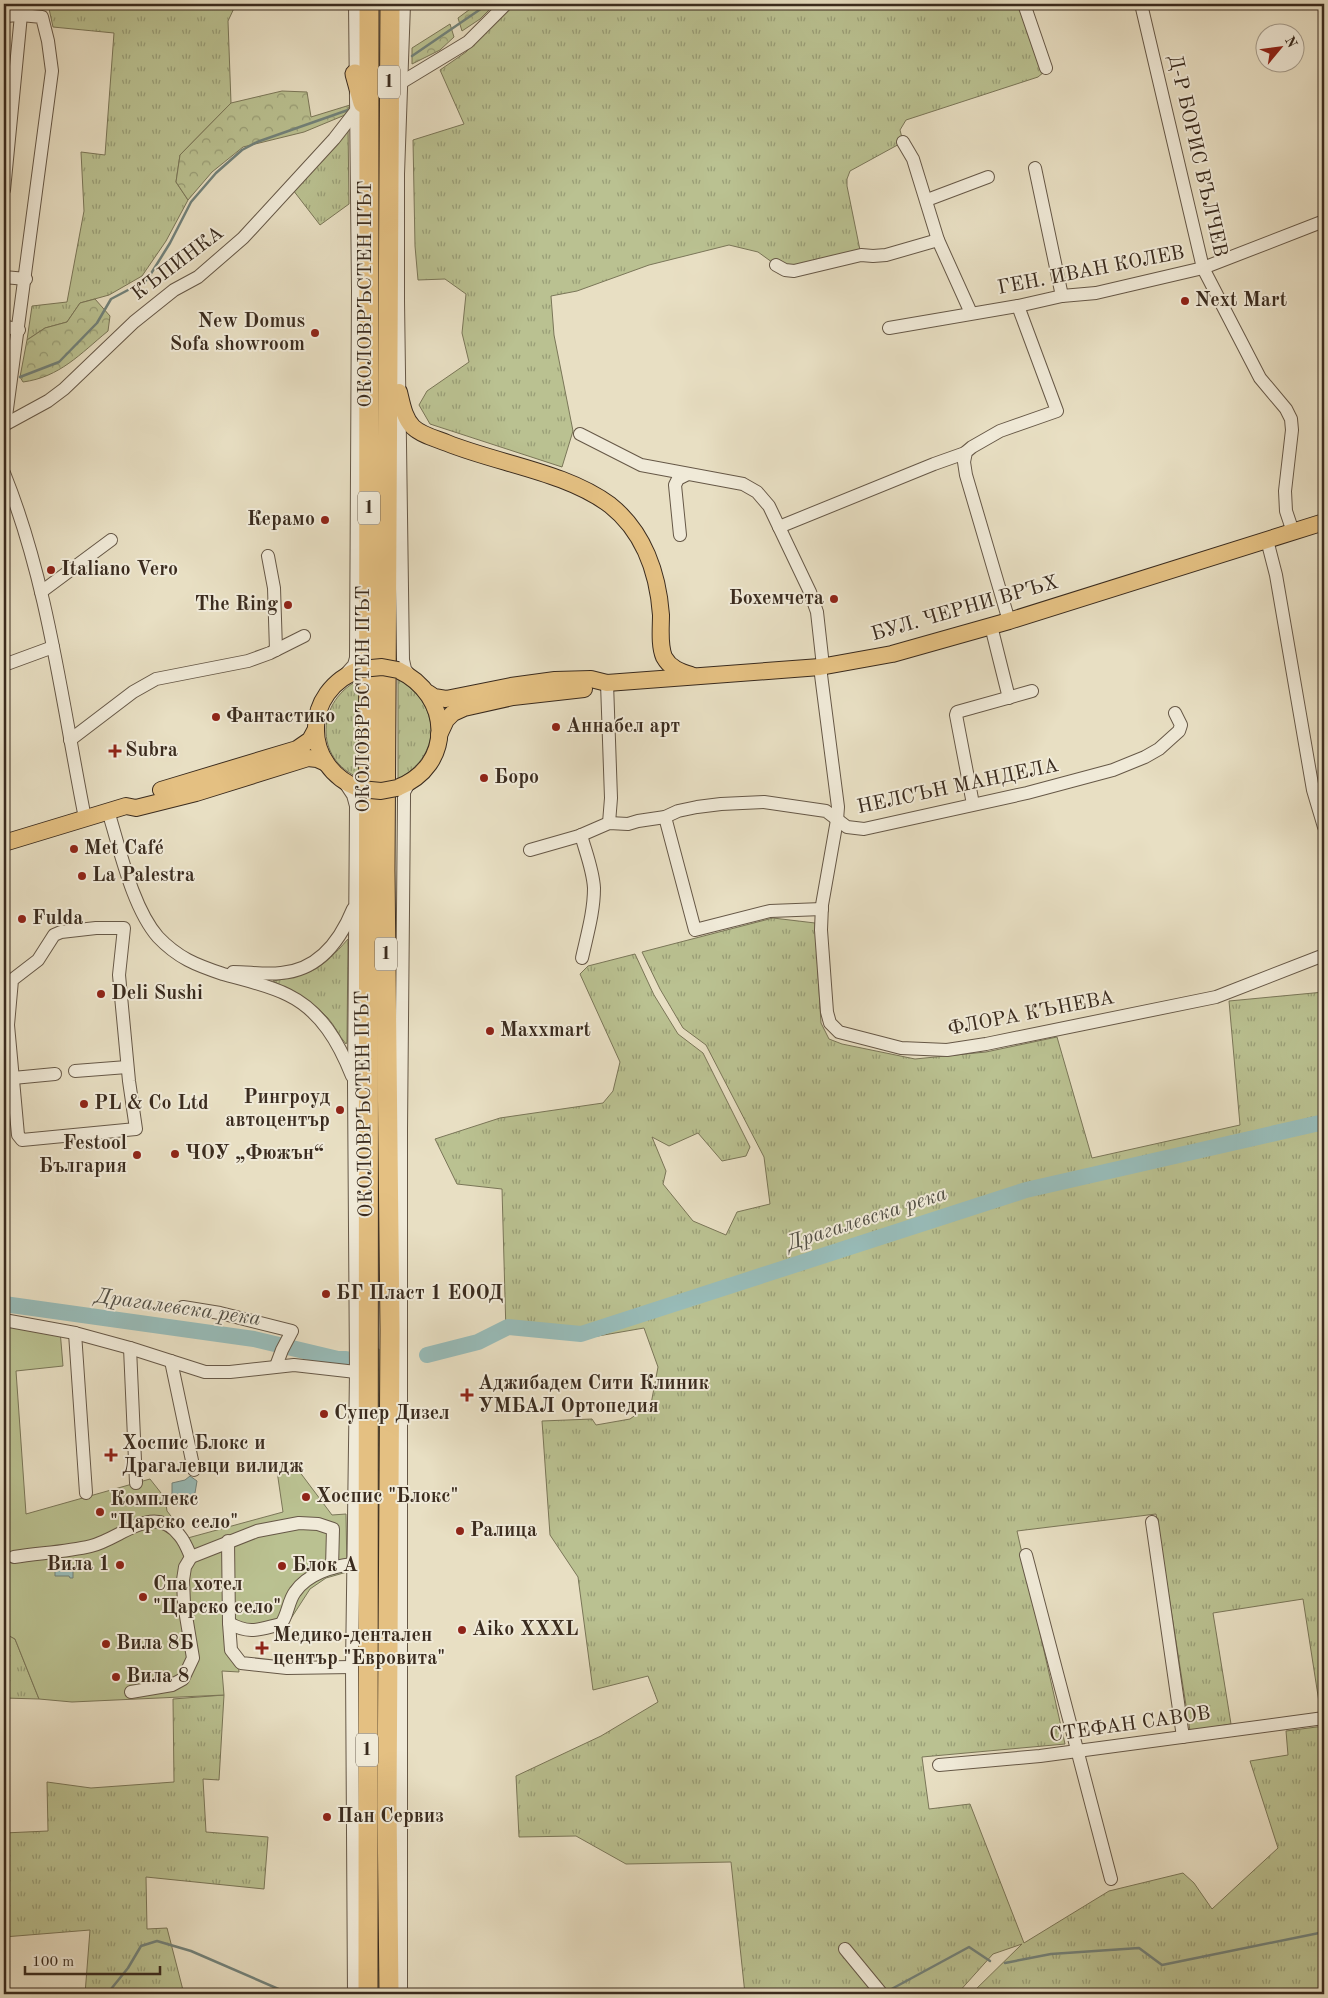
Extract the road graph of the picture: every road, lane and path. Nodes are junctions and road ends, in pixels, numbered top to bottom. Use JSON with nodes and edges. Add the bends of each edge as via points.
{"nodes":[{"id":1,"x":355,"y":4,"type":"edge"},
{"id":2,"x":369,"y":4,"type":"edge"},
{"id":3,"x":390,"y":4,"type":"edge"},
{"id":4,"x":404,"y":4,"type":"edge"},
{"id":5,"x":506,"y":4,"type":"edge"},
{"id":6,"x":1024,"y":4,"type":"edge"},
{"id":7,"x":1141,"y":4,"type":"edge"},
{"id":8,"x":21,"y":9,"type":"edge"},
{"id":9,"x":4,"y":16,"type":"edge"},
{"id":10,"x":1046,"y":68,"type":"dead end"},
{"id":11,"x":355,"y":74,"type":"junction"},
{"id":12,"x":402,"y":82,"type":"junction"},
{"id":13,"x":356,"y":112,"type":"junction"},
{"id":14,"x":400,"y":125,"type":"junction"},
{"id":15,"x":369,"y":126,"type":"junction"},
{"id":16,"x":903,"y":142,"type":"dead end"},
{"id":17,"x":370,"y":152,"type":"junction"},
{"id":18,"x":389,"y":160,"type":"junction"},
{"id":19,"x":1035,"y":168,"type":"dead end"},
{"id":20,"x":988,"y":177,"type":"dead end"},
{"id":21,"x":4,"y":190,"type":"edge"},
{"id":22,"x":927,"y":200,"type":"junction"},
{"id":23,"x":357,"y":208,"type":"junction"},
{"id":24,"x":1324,"y":221,"type":"edge"},
{"id":25,"x":938,"y":240,"type":"junction"},
{"id":26,"x":776,"y":265,"type":"dead end"},
{"id":27,"x":1204,"y":268,"type":"junction"},
{"id":28,"x":390,"y":269,"type":"junction"},
{"id":29,"x":4,"y":277,"type":"edge"},
{"id":30,"x":26,"y":279,"type":"junction"},
{"id":31,"x":1062,"y":296,"type":"junction"},
{"id":32,"x":398,"y":301,"type":"junction"},
{"id":33,"x":1018,"y":306,"type":"junction"},
{"id":34,"x":971,"y":313,"type":"junction"},
{"id":35,"x":4,"y":326,"type":"edge"},
{"id":36,"x":888,"y":328,"type":"dead end"},
{"id":37,"x":19,"y":330,"type":"junction"},
{"id":38,"x":399,"y":392,"type":"junction"},
{"id":39,"x":5,"y":425,"type":"edge"},
{"id":40,"x":580,"y":434,"type":"dead end"},
{"id":41,"x":965,"y":453,"type":"junction"},
{"id":42,"x":4,"y":473,"type":"edge"},
{"id":43,"x":688,"y":474,"type":"junction"},
{"id":44,"x":1324,"y":522,"type":"edge"},
{"id":45,"x":779,"y":526,"type":"junction"},
{"id":46,"x":1293,"y":532,"type":"junction"},
{"id":47,"x":680,"y":536,"type":"dead end"},
{"id":48,"x":111,"y":540,"type":"dead end"},
{"id":49,"x":1267,"y":540,"type":"junction"},
{"id":50,"x":268,"y":556,"type":"dead end"},
{"id":51,"x":41,"y":592,"type":"junction"},
{"id":52,"x":1009,"y":621,"type":"junction"},
{"id":53,"x":991,"y":626,"type":"junction"},
{"id":54,"x":304,"y":636,"type":"dead end"},
{"id":55,"x":53,"y":647,"type":"junction"},
{"id":56,"x":276,"y":650,"type":"junction"},
{"id":57,"x":4,"y":665,"type":"edge"},
{"id":58,"x":822,"y":667,"type":"junction"},
{"id":59,"x":404,"y":673,"type":"junction"},
{"id":60,"x":698,"y":676,"type":"junction"},
{"id":61,"x":344,"y":677,"type":"junction"},
{"id":62,"x":607,"y":682,"type":"junction"},
{"id":63,"x":1032,"y":692,"type":"dead end"},
{"id":64,"x":428,"y":693,"type":"junction"},
{"id":65,"x":1009,"y":698,"type":"junction"},
{"id":66,"x":1174,"y":714,"type":"dead end"},
{"id":67,"x":316,"y":729,"type":"junction"},
{"id":68,"x":440,"y":735,"type":"junction"},
{"id":69,"x":70,"y":740,"type":"junction"},
{"id":70,"x":326,"y":763,"type":"junction"},
{"id":71,"x":342,"y":780,"type":"junction"},
{"id":72,"x":403,"y":786,"type":"junction"},
{"id":73,"x":973,"y":804,"type":"junction"},
{"id":74,"x":126,"y":806,"type":"junction"},
{"id":75,"x":108,"y":811,"type":"junction"},
{"id":76,"x":665,"y":817,"type":"junction"},
{"id":77,"x":85,"y":818,"type":"junction"},
{"id":78,"x":838,"y":820,"type":"junction"},
{"id":79,"x":609,"y":823,"type":"junction"},
{"id":80,"x":1324,"y":827,"type":"edge"},
{"id":81,"x":581,"y":835,"type":"junction"},
{"id":82,"x":4,"y":843,"type":"edge"},
{"id":83,"x":530,"y":850,"type":"dead end"},
{"id":84,"x":356,"y":904,"type":"junction"},
{"id":85,"x":822,"y":909,"type":"junction"},
{"id":86,"x":140,"y":911,"type":"junction"},
{"id":87,"x":124,"y":928,"type":"junction"},
{"id":88,"x":1324,"y":955,"type":"edge"},
{"id":89,"x":582,"y":958,"type":"dead end"},
{"id":90,"x":214,"y":971,"type":"junction"},
{"id":91,"x":127,"y":1067,"type":"junction"},
{"id":92,"x":75,"y":1071,"type":"dead end"},
{"id":93,"x":55,"y":1074,"type":"dead end"},
{"id":94,"x":13,"y":1078,"type":"junction"},
{"id":95,"x":354,"y":1083,"type":"junction"},
{"id":96,"x":367,"y":1176,"type":"junction"},
{"id":97,"x":389,"y":1181,"type":"junction"},
{"id":98,"x":401,"y":1237,"type":"junction"},
{"id":99,"x":356,"y":1238,"type":"junction"},
{"id":100,"x":401,"y":1268,"type":"junction"},
{"id":101,"x":183,"y":1307,"type":"dead end"},
{"id":102,"x":4,"y":1320,"type":"edge"},
{"id":103,"x":390,"y":1330,"type":"junction"},
{"id":104,"x":75,"y":1333,"type":"junction"},
{"id":105,"x":130,"y":1348,"type":"junction"},
{"id":106,"x":171,"y":1361,"type":"junction"},
{"id":107,"x":276,"y":1366,"type":"junction"},
{"id":108,"x":356,"y":1372,"type":"junction"},
{"id":109,"x":368,"y":1450,"type":"junction"},
{"id":110,"x":194,"y":1470,"type":"dead end"},
{"id":111,"x":136,"y":1482,"type":"dead end"},
{"id":112,"x":86,"y":1493,"type":"dead end"},
{"id":113,"x":1152,"y":1522,"type":"dead end"},
{"id":114,"x":228,"y":1541,"type":"junction"},
{"id":115,"x":1026,"y":1556,"type":"dead end"},
{"id":116,"x":14,"y":1557,"type":"dead end"},
{"id":117,"x":191,"y":1557,"type":"junction"},
{"id":118,"x":353,"y":1564,"type":"junction"},
{"id":119,"x":332,"y":1568,"type":"junction"},
{"id":120,"x":229,"y":1624,"type":"junction"},
{"id":121,"x":352,"y":1667,"type":"junction"},
{"id":122,"x":131,"y":1692,"type":"dead end"},
{"id":123,"x":1324,"y":1718,"type":"edge"},
{"id":124,"x":1183,"y":1737,"type":"junction"},
{"id":125,"x":1077,"y":1752,"type":"junction"},
{"id":126,"x":939,"y":1765,"type":"dead end"},
{"id":127,"x":1110,"y":1879,"type":"dead end"},
{"id":128,"x":845,"y":1949,"type":"dead end"},
{"id":129,"x":354,"y":1994,"type":"edge"},
{"id":130,"x":368,"y":1994,"type":"edge"},
{"id":131,"x":389,"y":1994,"type":"edge"},
{"id":132,"x":401,"y":1994,"type":"edge"},
{"id":133,"x":882,"y":1994,"type":"edge"}],
"edges":[{"from":1,"to":11,"type":"street","name":"ОКОЛОВРЪСТЕН ПЪТ"},
{"from":2,"to":15,"type":"highway","name":"ОКОЛОВРЪСТЕН ПЪТ","number":"1"},
{"from":3,"to":18,"type":"highway","name":"ОКОЛОВРЪСТЕН ПЪТ","number":"1"},
{"from":4,"to":12,"type":"street","name":"ОКОЛОВРЪСТЕН ПЪТ"},
{"from":5,"to":12,"type":"street","via":[[468,42]]},
{"from":6,"to":10,"type":"street"},
{"from":7,"to":27,"type":"street","name":"Д-Р БОРИС ВЪЛЧЕВ"},
{"from":8,"to":9,"type":"street"},
{"from":8,"to":21,"type":"street"},
{"from":8,"to":30,"type":"street","via":[[42,18],[52,71]]},
{"from":11,"to":13,"type":"street","name":"ОКОЛОВРЪСТЕН ПЪТ"},
{"from":11,"to":15,"type":"highway"},
{"from":12,"to":14,"type":"street","name":"ОКОЛОВРЪСТЕН ПЪТ"},
{"from":13,"to":23,"type":"street","name":"ОКОЛОВРЪСТЕН ПЪТ"},
{"from":13,"to":39,"type":"street","name":"КЪПИНКА","via":[[243,238],[198,277],[147,311],[56,395]]},
{"from":14,"to":18,"type":"highway"},
{"from":14,"to":32,"type":"street","name":"ОКОЛОВРЪСТЕН ПЪТ"},
{"from":15,"to":17,"type":"highway","name":"ОКОЛОВРЪСТЕН ПЪТ","number":"1"},
{"from":16,"to":22,"type":"street","via":[[913,159]]},
{"from":17,"to":23,"type":"highway"},
{"from":17,"to":96,"type":"highway","name":"ОКОЛОВРЪСТЕН ПЪТ","number":"1"},
{"from":18,"to":28,"type":"highway","name":"ОКОЛОВРЪСТЕН ПЪТ","number":"1"},
{"from":19,"to":31,"type":"street"},
{"from":20,"to":22,"type":"street"},
{"from":22,"to":25,"type":"street"},
{"from":23,"to":61,"type":"street","name":"ОКОЛОВРЪСТЕН ПЪТ","via":[[356,658]]},
{"from":24,"to":27,"type":"street","name":"ГЕН. ИВАН КОЛЕВ"},
{"from":25,"to":26,"type":"street","via":[[886,254],[861,255],[794,271]]},
{"from":25,"to":34,"type":"street"},
{"from":27,"to":31,"type":"street","name":"ГЕН. ИВАН КОЛЕВ","via":[[1096,293]]},
{"from":27,"to":46,"type":"street","name":"Д-Р БОРИС ВЪЛЧЕВ","via":[[1260,378],[1286,409],[1291,420],[1285,491],[1286,511]]},
{"from":28,"to":32,"type":"highway"},
{"from":28,"to":97,"type":"highway","name":"ОКОЛОВРЪСТЕН ПЪТ","number":"1","via":[[386,862]]},
{"from":29,"to":30,"type":"street"},
{"from":30,"to":37,"type":"street"},
{"from":31,"to":33,"type":"street","name":"ГЕН. ИВАН КОЛЕВ"},
{"from":32,"to":38,"type":"street","name":"ОКОЛОВРЪСТЕН ПЪТ"},
{"from":33,"to":34,"type":"street","name":"ГЕН. ИВАН КОЛЕВ"},
{"from":33,"to":41,"type":"street","via":[[1057,411],[992,435]]},
{"from":34,"to":36,"type":"street","name":"ГЕН. ИВАН КОЛЕВ"},
{"from":35,"to":37,"type":"street"},
{"from":37,"to":39,"type":"street"},
{"from":38,"to":59,"type":"street","name":"ОКОЛОВРЪСТЕН ПЪТ"},
{"from":38,"to":60,"type":"main road","via":[[406,416],[419,432],[575,485],[598,497],[622,516],[640,540],[654,571],[666,659],[675,669]]},
{"from":40,"to":43,"type":"street","name":"ФЛОРА КЪНЕВА","via":[[641,465]]},
{"from":41,"to":45,"type":"street"},
{"from":41,"to":52,"type":"street","via":[[966,475]]},
{"from":42,"to":51,"type":"street"},
{"from":43,"to":45,"type":"street","name":"ФЛОРА КЪНЕВА","via":[[751,487],[764,499]]},
{"from":43,"to":47,"type":"street","via":[[678,479],[675,485]]},
{"from":44,"to":46,"type":"main road","name":"БУЛ. ЧЕРНИ ВРЪХ"},
{"from":45,"to":58,"type":"street","name":"ФЛОРА КЪНЕВА","via":[[814,602]]},
{"from":46,"to":49,"type":"main road","name":"БУЛ. ЧЕРНИ ВРЪХ"},
{"from":48,"to":51,"type":"street"},
{"from":49,"to":52,"type":"main road","name":"БУЛ. ЧЕРНИ ВРЪХ"},
{"from":49,"to":80,"type":"street","via":[[1314,790]]},
{"from":50,"to":56,"type":"street","via":[[274,588]]},
{"from":51,"to":55,"type":"street"},
{"from":52,"to":53,"type":"main road","name":"БУЛ. ЧЕРНИ ВРЪХ"},
{"from":53,"to":58,"type":"main road","name":"БУЛ. ЧЕРНИ ВРЪХ","via":[[892,654]]},
{"from":53,"to":65,"type":"street"},
{"from":54,"to":56,"type":"street"},
{"from":55,"to":57,"type":"street"},
{"from":55,"to":69,"type":"street"},
{"from":56,"to":69,"type":"street","via":[[241,662],[156,679],[133,692]]},
{"from":58,"to":60,"type":"main road","name":"БУЛ. ЧЕРНИ ВРЪХ"},
{"from":58,"to":78,"type":"street","name":"ФЛОРА КЪНЕВА"},
{"from":59,"to":61,"type":"main road","bridge":true,"via":[[382,667],[361,669]]},
{"from":59,"to":64,"type":"main road"},
{"from":60,"to":62,"type":"main road","name":"БУЛ. ЧЕРНИ ВРЪХ"},
{"from":61,"to":67,"type":"main road","via":[[323,700]]},
{"from":62,"to":64,"type":"main road","name":"БУЛ. ЧЕРНИ ВРЪХ","via":[[555,680],[446,699]]},
{"from":62,"to":68,"type":"main road","name":"БУЛ. ЧЕРНИ ВРЪХ","via":[[592,688],[520,696],[464,708],[453,712]]},
{"from":62,"to":79,"type":"street"},
{"from":63,"to":65,"type":"street"},
{"from":64,"to":68,"type":"main road","via":[[438,713]]},
{"from":65,"to":73,"type":"street","via":[[957,712]]},
{"from":66,"to":73,"type":"street","name":"НЕЛСЪН МАНДЕЛА","via":[[1181,727],[1159,749],[1145,757],[1122,767],[1027,793]]},
{"from":67,"to":70,"type":"main road","via":[[319,749]]},
{"from":67,"to":74,"type":"main road","via":[[310,740],[297,749],[133,799]]},
{"from":68,"to":72,"type":"main road","via":[[430,762],[421,774]]},
{"from":69,"to":77,"type":"street"},
{"from":70,"to":71,"type":"main road"},
{"from":70,"to":74,"type":"main road","via":[[308,758],[196,793],[136,808]]},
{"from":71,"to":72,"type":"main road","bridge":true,"via":[[360,789],[381,791]]},
{"from":71,"to":84,"type":"street","name":"ОКОЛОВРЪСТЕН ПЪТ","via":[[353,795],[356,806]]},
{"from":72,"to":98,"type":"street","name":"ОКОЛОВРЪСТЕН ПЪТ"},
{"from":73,"to":78,"type":"street","name":"НЕЛСЪН МАНДЕЛА","via":[[864,829],[848,827]]},
{"from":74,"to":75,"type":"main road"},
{"from":75,"to":77,"type":"main road"},
{"from":75,"to":86,"type":"street"},
{"from":76,"to":78,"type":"street","name":"НЕЛСЪН МАНДЕЛА","via":[[697,807],[755,802],[826,811]]},
{"from":76,"to":79,"type":"street","name":"НЕЛСЪН МАНДЕЛА","via":[[623,825]]},
{"from":76,"to":85,"type":"street","via":[[695,930],[770,912]]},
{"from":77,"to":82,"type":"main road"},
{"from":78,"to":85,"type":"street","name":"ФЛОРА КЪНЕВА"},
{"from":79,"to":81,"type":"street","name":"НЕЛСЪН МАНДЕЛА"},
{"from":81,"to":83,"type":"street","name":"НЕЛСЪН МАНДЕЛА"},
{"from":81,"to":89,"type":"street","via":[[594,888]]},
{"from":84,"to":90,"type":"street","via":[[338,940],[310,964],[282,973]]},
{"from":84,"to":95,"type":"street","name":"ОКОЛОВРЪСТЕН ПЪТ"},
{"from":85,"to":88,"type":"street","name":"ФЛОРА КЪНЕВА","via":[[820,930],[830,1023],[839,1032],[900,1048],[948,1050],[986,1044],[1216,997]]},
{"from":86,"to":87,"type":"street"},
{"from":86,"to":90,"type":"street","via":[[158,936],[181,957]]},
{"from":87,"to":91,"type":"street","via":[[119,975]]},
{"from":87,"to":94,"type":"street","via":[[54,935],[38,960],[16,975],[10,984],[8,1024]]},
{"from":90,"to":95,"type":"street","via":[[278,991],[308,1008],[332,1035]]},
{"from":91,"to":92,"type":"street"},
{"from":91,"to":94,"type":"street","via":[[136,1130],[22,1140],[18,1135]]},
{"from":93,"to":94,"type":"street"},
{"from":95,"to":99,"type":"street","name":"ОКОЛОВРЪСТЕН ПЪТ"},
{"from":96,"to":99,"type":"highway"},
{"from":96,"to":109,"type":"highway","name":"ОКОЛОВРЪСТЕН ПЪТ","number":"1"},
{"from":97,"to":98,"type":"highway"},
{"from":97,"to":103,"type":"highway","name":"ОКОЛОВРЪСТЕН ПЪТ","number":"1"},
{"from":98,"to":100,"type":"street","name":"ОКОЛОВРЪСТЕН ПЪТ"},
{"from":99,"to":108,"type":"street","name":"ОКОЛОВРЪСТЕН ПЪТ"},
{"from":100,"to":103,"type":"highway"},
{"from":100,"to":132,"type":"street","name":"ОКОЛОВРЪСТЕН ПЪТ"},
{"from":101,"to":107,"type":"street","via":[[292,1331]]},
{"from":102,"to":104,"type":"street"},
{"from":103,"to":131,"type":"highway","name":"ОКОЛОВРЪСТЕН ПЪТ","number":"1"},
{"from":104,"to":105,"type":"street"},
{"from":104,"to":112,"type":"street"},
{"from":105,"to":106,"type":"street"},
{"from":105,"to":111,"type":"street"},
{"from":106,"to":107,"type":"street","via":[[205,1372]]},
{"from":106,"to":110,"type":"street"},
{"from":107,"to":108,"type":"street"},
{"from":108,"to":109,"type":"highway"},
{"from":108,"to":118,"type":"street","name":"ОКОЛОВРЪСТЕН ПЪТ"},
{"from":109,"to":130,"type":"highway","name":"ОКОЛОВРЪСТЕН ПЪТ","number":"1"},
{"from":113,"to":124,"type":"street"},
{"from":114,"to":117,"type":"street"},
{"from":114,"to":119,"type":"street","via":[[257,1531],[299,1523],[318,1524],[333,1528]]},
{"from":114,"to":120,"type":"street"},
{"from":115,"to":125,"type":"street"},
{"from":116,"to":117,"type":"street","via":[[91,1546],[144,1522],[162,1522],[180,1537]]},
{"from":117,"to":122,"type":"street","via":[[183,1580],[193,1658],[183,1679],[172,1685]]},
{"from":118,"to":119,"type":"street"},
{"from":118,"to":121,"type":"street","name":"ОКОЛОВРЪСТЕН ПЪТ"},
{"from":119,"to":120,"type":"street","via":[[305,1581],[295,1591],[282,1624],[251,1631]]},
{"from":120,"to":121,"type":"street","via":[[231,1650],[241,1663],[287,1668]]},
{"from":121,"to":129,"type":"street","name":"ОКОЛОВРЪСТЕН ПЪТ"},
{"from":123,"to":124,"type":"street","name":"СТЕФАН САВОВ"},
{"from":124,"to":125,"type":"street","name":"СТЕФАН САВОВ"},
{"from":125,"to":126,"type":"street","name":"СТЕФАН САВОВ"},
{"from":125,"to":127,"type":"street"},
{"from":128,"to":133,"type":"street"}]}
